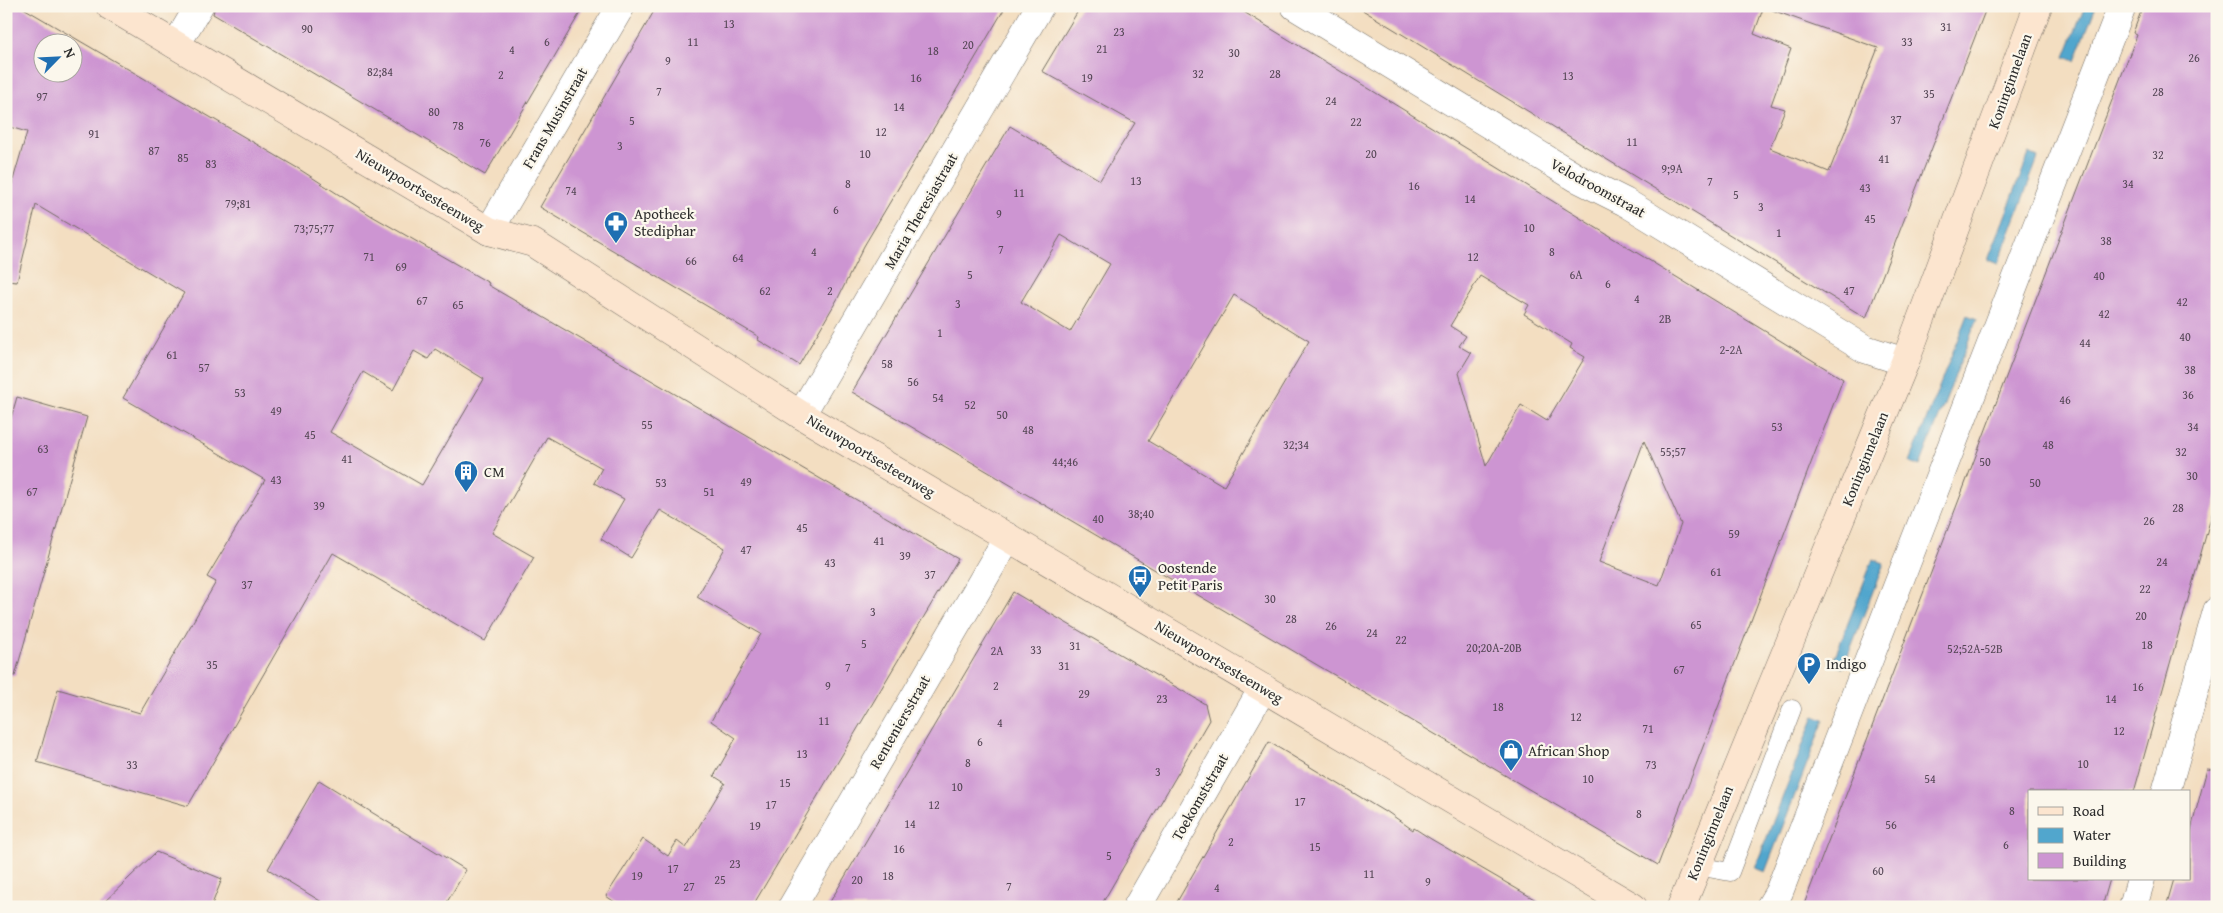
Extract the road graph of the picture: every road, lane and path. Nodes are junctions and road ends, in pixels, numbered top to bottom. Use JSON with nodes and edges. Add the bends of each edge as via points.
{"nodes":[{"id":1,"x":110,"y":6,"type":"edge"},
{"id":2,"x":199,"y":6,"type":"edge"},
{"id":3,"x":621,"y":6,"type":"edge"},
{"id":4,"x":1040,"y":6,"type":"edge"},
{"id":5,"x":1295,"y":6,"type":"edge"},
{"id":6,"x":2038,"y":6,"type":"edge"},
{"id":7,"x":2122,"y":6,"type":"edge"},
{"id":8,"x":176,"y":45,"type":"junction"},
{"id":9,"x":489,"y":231,"type":"junction"},
{"id":10,"x":1905,"y":362,"type":"junction"},
{"id":11,"x":801,"y":415,"type":"junction"},
{"id":12,"x":1008,"y":537,"type":"junction"},
{"id":13,"x":2217,"y":611,"type":"edge"},
{"id":14,"x":1263,"y":688,"type":"junction"},
{"id":15,"x":1792,"y":709,"type":"dead end"},
{"id":16,"x":2167,"y":790,"type":"edge"},
{"id":17,"x":1697,"y":866,"type":"junction"},
{"id":18,"x":2141,"y":880,"type":"edge"},
{"id":19,"x":792,"y":907,"type":"edge"},
{"id":20,"x":1137,"y":907,"type":"edge"},
{"id":21,"x":1633,"y":907,"type":"edge"},
{"id":22,"x":1680,"y":907,"type":"edge"},
{"id":23,"x":1770,"y":907,"type":"edge"},
{"id":24,"x":2133,"y":907,"type":"edge"}],
"edges":[{"from":1,"to":8,"type":"street","name":"Nieuwpoortsesteenweg"},
{"from":2,"to":8,"type":"street"},
{"from":3,"to":9,"type":"street","name":"Frans Musinstraat"},
{"from":4,"to":11,"type":"street","name":"Maria Theresiastraat"},
{"from":5,"to":10,"type":"street","name":"Velodroomstraat","via":[[1865,349]]},
{"from":6,"to":10,"type":"street","name":"Koninginnelaan"},
{"from":7,"to":23,"type":"street","via":[[1783,883]]},
{"from":8,"to":9,"type":"street","name":"Nieuwpoortsesteenweg"},
{"from":9,"to":11,"type":"street","name":"Nieuwpoortsesteenweg","via":[[533,243]]},
{"from":10,"to":17,"type":"street","name":"Koninginnelaan"},
{"from":11,"to":12,"type":"street","name":"Nieuwpoortsesteenweg"},
{"from":12,"to":14,"type":"street","name":"Nieuwpoortsesteenweg"},
{"from":12,"to":19,"type":"street","name":"Renteniersstraat"},
{"from":13,"to":16,"type":"street"},
{"from":14,"to":20,"type":"street","name":"Toekomststraat"},
{"from":14,"to":21,"type":"street","name":"Nieuwpoortsesteenweg"},
{"from":15,"to":17,"type":"lane","via":[[1730,872]]},
{"from":17,"to":22,"type":"street","name":"Koninginnelaan"},
{"from":18,"to":24,"type":"street"}]}
